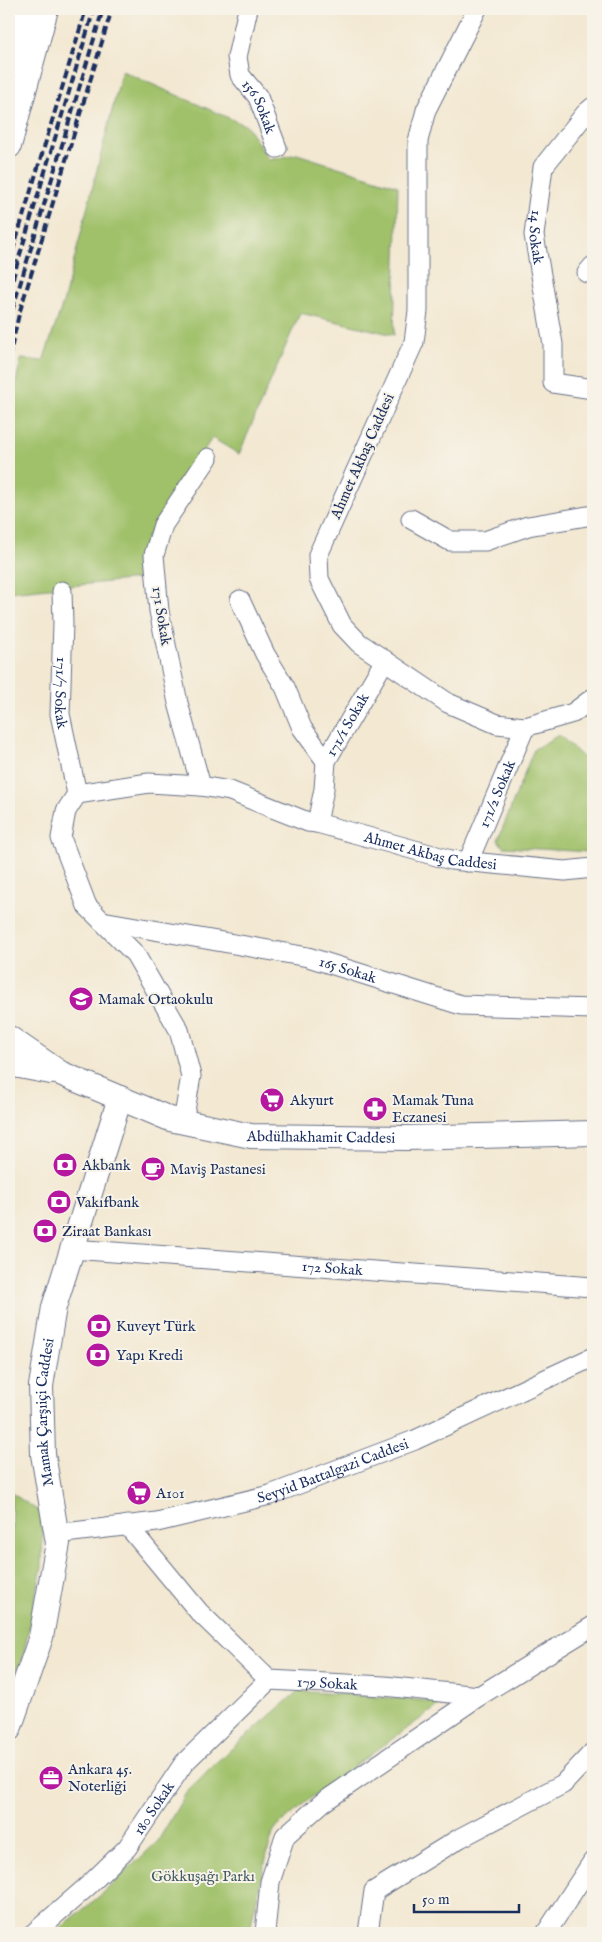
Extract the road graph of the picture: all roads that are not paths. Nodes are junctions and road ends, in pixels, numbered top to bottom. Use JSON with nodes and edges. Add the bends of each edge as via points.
{"nodes":[{"id":1,"x":25,"y":9,"type":"edge"},
{"id":2,"x":46,"y":9,"type":"edge"},
{"id":3,"x":248,"y":9,"type":"edge"},
{"id":4,"x":477,"y":9,"type":"edge"},
{"id":5,"x":9,"y":66,"type":"edge"},
{"id":6,"x":593,"y":107,"type":"edge"},
{"id":7,"x":9,"y":146,"type":"edge"},
{"id":8,"x":277,"y":148,"type":"dead end"},
{"id":9,"x":593,"y":388,"type":"edge"},
{"id":10,"x":208,"y":458,"type":"dead end"},
{"id":11,"x":593,"y":515,"type":"edge"},
{"id":12,"x":411,"y":519,"type":"dead end"},
{"id":13,"x":62,"y":592,"type":"dead end"},
{"id":14,"x":240,"y":600,"type":"dead end"},
{"id":15,"x":385,"y":660,"type":"junction"},
{"id":16,"x":593,"y":698,"type":"edge"},
{"id":17,"x":526,"y":727,"type":"junction"},
{"id":18,"x":326,"y":761,"type":"junction"},
{"id":19,"x":201,"y":786,"type":"junction"},
{"id":20,"x":77,"y":794,"type":"junction"},
{"id":21,"x":317,"y":823,"type":"junction"},
{"id":22,"x":468,"y":862,"type":"junction"},
{"id":23,"x":593,"y":868,"type":"edge"},
{"id":24,"x":102,"y":921,"type":"junction"},
{"id":25,"x":593,"y":1009,"type":"edge"},
{"id":26,"x":9,"y":1038,"type":"edge"},
{"id":27,"x":9,"y":1064,"type":"edge"},
{"id":28,"x":60,"y":1073,"type":"junction"},
{"id":29,"x":120,"y":1098,"type":"junction"},
{"id":30,"x":183,"y":1122,"type":"junction"},
{"id":31,"x":593,"y":1134,"type":"edge"},
{"id":32,"x":72,"y":1249,"type":"junction"},
{"id":33,"x":593,"y":1287,"type":"edge"},
{"id":34,"x":593,"y":1357,"type":"edge"},
{"id":35,"x":127,"y":1526,"type":"junction"},
{"id":36,"x":56,"y":1534,"type":"junction"},
{"id":37,"x":588,"y":1633,"type":"edge"},
{"id":38,"x":269,"y":1680,"type":"junction"},
{"id":39,"x":479,"y":1696,"type":"junction"},
{"id":40,"x":9,"y":1730,"type":"edge"},
{"id":41,"x":593,"y":1752,"type":"edge"},
{"id":42,"x":593,"y":1861,"type":"edge"},
{"id":43,"x":34,"y":1933,"type":"edge"},
{"id":44,"x":265,"y":1933,"type":"edge"},
{"id":45,"x":368,"y":1933,"type":"edge"},
{"id":46,"x":546,"y":1933,"type":"edge"}],
"edges":[{"from":1,"to":5,"type":"main road"},
{"from":2,"to":7,"type":"main road"},
{"from":3,"to":8,"type":"street","name":"156 Sokak","via":[[237,57],[240,75],[258,97]]},
{"from":4,"to":15,"type":"street","name":"Ahmet Akbaş Caddesi","via":[[426,110],[418,141],[418,311],[414,342],[318,555],[319,579],[342,625],[359,643]]},
{"from":6,"to":9,"type":"street","name":"14 Sokak","via":[[543,167],[534,235],[553,344],[553,383]]},
{"from":10,"to":19,"type":"street","name":"171 Sokak","via":[[163,525],[154,555],[159,612],[178,703]]},
{"from":11,"to":12,"type":"street","via":[[528,526],[485,542],[450,541]]},
{"from":13,"to":20,"type":"street","name":"171/7 Sokak","via":[[60,714]]},
{"from":14,"to":18,"type":"street","via":[[265,654],[285,687],[302,728]]},
{"from":15,"to":17,"type":"street","name":"Ahmet Akbaş Caddesi","via":[[448,703],[498,724]]},
{"from":15,"to":18,"type":"street","name":"171/1 Sokak"},
{"from":16,"to":17,"type":"street","name":"Ahmet Akbaş Caddesi","via":[[574,713]]},
{"from":17,"to":22,"type":"street","name":"171/2 Sokak"},
{"from":18,"to":21,"type":"street","name":"171/1 Sokak"},
{"from":19,"to":20,"type":"street","name":"Ahmet Akbaş Caddesi","via":[[149,783]]},
{"from":19,"to":21,"type":"street","name":"Ahmet Akbaş Caddesi","via":[[230,791]]},
{"from":20,"to":24,"type":"street","via":[[66,812],[61,838],[87,906]]},
{"from":21,"to":22,"type":"street","name":"Ahmet Akbaş Caddesi"},
{"from":22,"to":23,"type":"street","name":"Ahmet Akbaş Caddesi","via":[[565,871]]},
{"from":24,"to":25,"type":"street","name":"165 Sokak","via":[[308,957],[461,1005]]},
{"from":24,"to":30,"type":"street","via":[[135,954],[179,1030],[191,1076]]},
{"from":26,"to":28,"type":"main road"},
{"from":27,"to":28,"type":"main road"},
{"from":28,"to":29,"type":"main road","name":"Abdülhakhamit Caddesi"},
{"from":29,"to":30,"type":"main road","name":"Abdülhakhamit Caddesi"},
{"from":29,"to":32,"type":"main road","name":"Mamak Çarşıiçi Caddesi"},
{"from":30,"to":31,"type":"main road","name":"Abdülhakhamit Caddesi","via":[[250,1136],[406,1138]]},
{"from":32,"to":33,"type":"street","name":"172 Sokak"},
{"from":32,"to":36,"type":"main road","name":"Mamak Çarşıiçi Caddesi","via":[[54,1307],[41,1386],[42,1454]]},
{"from":34,"to":35,"type":"street","name":"Seyyid Battalgazi Caddesi","via":[[414,1440],[270,1495],[158,1522]]},
{"from":35,"to":36,"type":"street","name":"Seyyid Battalgazi Caddesi"},
{"from":35,"to":38,"type":"street","via":[[199,1612]]},
{"from":36,"to":40,"type":"main road","name":"Mamak Çarşıiçi Caddesi","via":[[58,1543],[41,1637]]},
{"from":37,"to":39,"type":"street"},
{"from":38,"to":39,"type":"street","name":"179 Sokak","via":[[384,1686]]},
{"from":38,"to":43,"type":"street","name":"180 Sokak","via":[[184,1764],[127,1848]]},
{"from":39,"to":44,"type":"street","via":[[322,1803],[285,1836],[270,1882]]},
{"from":41,"to":45,"type":"street","via":[[563,1784],[460,1838],[374,1891]]},
{"from":42,"to":46,"type":"street"}]}
